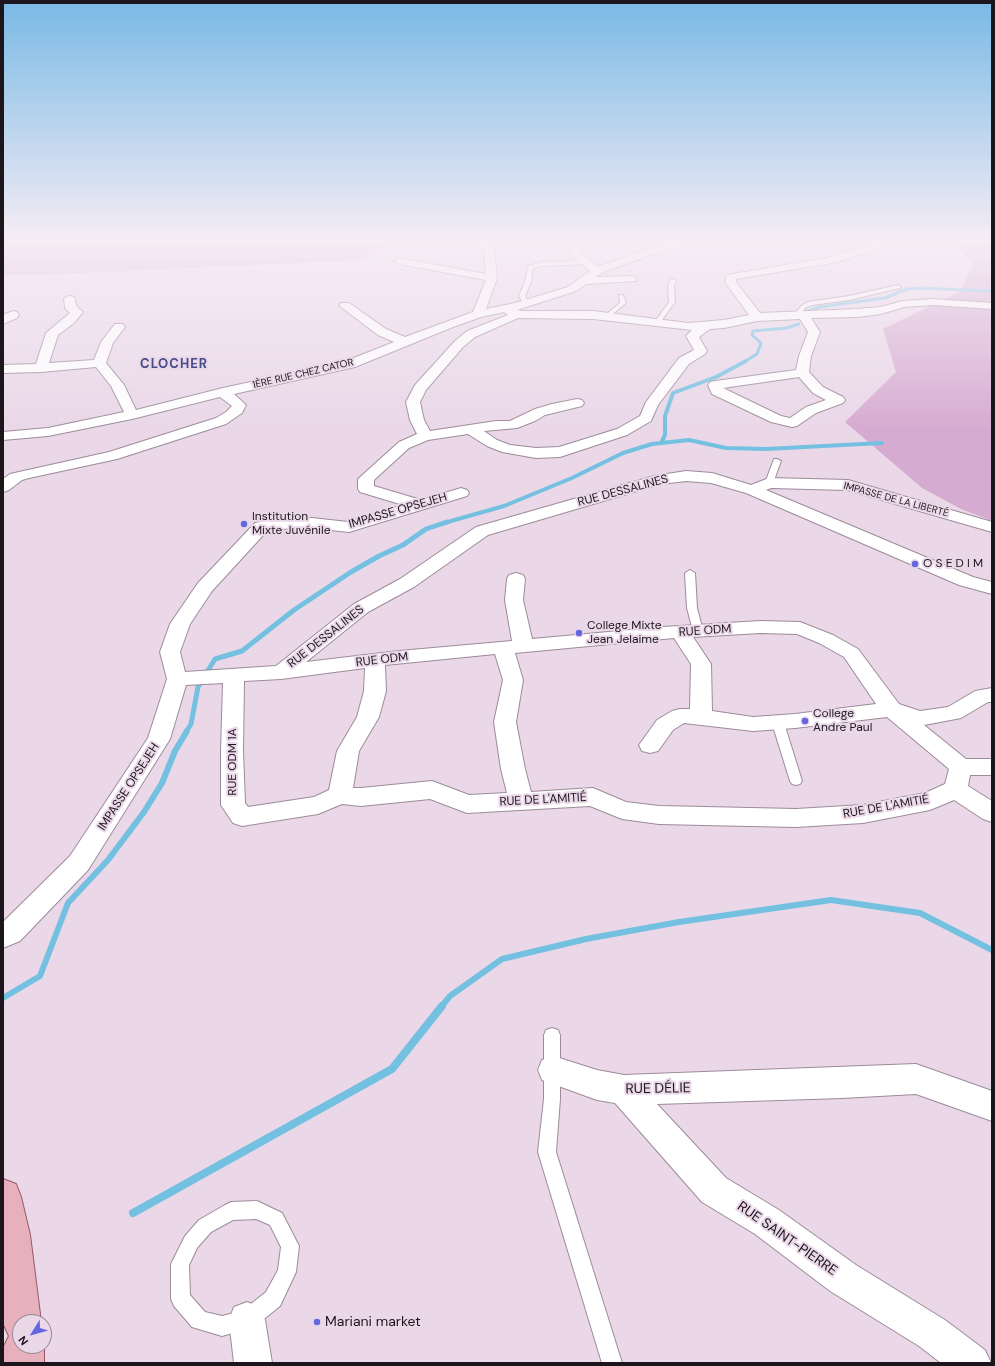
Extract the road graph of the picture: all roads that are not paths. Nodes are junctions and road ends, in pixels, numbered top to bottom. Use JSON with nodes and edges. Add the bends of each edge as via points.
{"nodes":[{"id":1,"x":70,"y":303,"type":"edge"},
{"id":2,"x":482,"y":303,"type":"edge"},
{"id":3,"x":523,"y":303,"type":"edge"},
{"id":4,"x":539,"y":303,"type":"edge"},
{"id":5,"x":623,"y":303,"type":"edge"},
{"id":6,"x":672,"y":303,"type":"edge"},
{"id":7,"x":746,"y":303,"type":"edge"},
{"id":8,"x":812,"y":303,"type":"edge"},
{"id":9,"x":922,"y":303,"type":"edge"},
{"id":10,"x":944,"y":303,"type":"edge"},
{"id":11,"x":345,"y":305,"type":"dead end"},
{"id":12,"x":992,"y":306,"type":"edge"},
{"id":13,"x":524,"y":309,"type":"junction"},
{"id":14,"x":478,"y":314,"type":"junction"},
{"id":15,"x":803,"y":315,"type":"junction"},
{"id":16,"x":606,"y":317,"type":"junction"},
{"id":17,"x":757,"y":317,"type":"junction"},
{"id":18,"x":657,"y":323,"type":"junction"},
{"id":19,"x":119,"y":327,"type":"dead end"},
{"id":20,"x":705,"y":327,"type":"junction"},
{"id":21,"x":405,"y":342,"type":"junction"},
{"id":22,"x":99,"y":363,"type":"junction"},
{"id":23,"x":41,"y":368,"type":"junction"},
{"id":24,"x":3,"y":369,"type":"edge"},
{"id":25,"x":802,"y":373,"type":"junction"},
{"id":26,"x":223,"y":392,"type":"junction"},
{"id":27,"x":577,"y":403,"type":"dead end"},
{"id":28,"x":132,"y":415,"type":"junction"},
{"id":29,"x":471,"y":429,"type":"junction"},
{"id":30,"x":3,"y":436,"type":"edge"},
{"id":31,"x":425,"y":436,"type":"junction"},
{"id":32,"x":777,"y":462,"type":"dead end"},
{"id":33,"x":769,"y":483,"type":"junction"},
{"id":34,"x":3,"y":487,"type":"edge"},
{"id":35,"x":752,"y":490,"type":"junction"},
{"id":36,"x":461,"y":492,"type":"dead end"},
{"id":37,"x":420,"y":505,"type":"junction"},
{"id":38,"x":992,"y":527,"type":"edge"},
{"id":39,"x":690,"y":573,"type":"dead end"},
{"id":40,"x":516,"y":579,"type":"dead end"},
{"id":41,"x":992,"y":588,"type":"edge"},
{"id":42,"x":689,"y":632,"type":"junction"},
{"id":43,"x":513,"y":647,"type":"junction"},
{"id":44,"x":375,"y":660,"type":"junction"},
{"id":45,"x":281,"y":672,"type":"junction"},
{"id":46,"x":234,"y":675,"type":"junction"},
{"id":47,"x":177,"y":679,"type":"junction"},
{"id":48,"x":992,"y":695,"type":"edge"},
{"id":49,"x":891,"y":709,"type":"junction"},
{"id":50,"x":701,"y":717,"type":"junction"},
{"id":51,"x":778,"y":723,"type":"junction"},
{"id":52,"x":650,"y":745,"type":"dead end"},
{"id":53,"x":992,"y":767,"type":"edge"},
{"id":54,"x":958,"y":778,"type":"junction"},
{"id":55,"x":796,"y":781,"type":"dead end"},
{"id":56,"x":340,"y":795,"type":"junction"},
{"id":57,"x":521,"y":800,"type":"junction"},
{"id":58,"x":992,"y":813,"type":"edge"},
{"id":59,"x":3,"y":938,"type":"edge"},
{"id":60,"x":552,"y":1035,"type":"dead end"},
{"id":61,"x":553,"y":1070,"type":"junction"},
{"id":62,"x":624,"y":1090,"type":"junction"},
{"id":63,"x":992,"y":1106,"type":"edge"},
{"id":64,"x":3,"y":1197,"type":"edge"},
{"id":65,"x":21,"y":1314,"type":"edge"},
{"id":66,"x":247,"y":1320,"type":"junction"},
{"id":67,"x":253,"y":1363,"type":"edge"},
{"id":68,"x":612,"y":1363,"type":"edge"},
{"id":69,"x":972,"y":1363,"type":"edge"}],
"edges":[{"from":1,"to":23,"type":"street","via":[[71,308],[77,312],[52,333]]},
{"from":2,"to":14,"type":"street"},
{"from":3,"to":13,"type":"lane"},
{"from":4,"to":13,"type":"street","name":"1ÈRE RUE CHEZ CATOR"},
{"from":5,"to":16,"type":"lane"},
{"from":6,"to":18,"type":"lane"},
{"from":7,"to":17,"type":"street"},
{"from":8,"to":15,"type":"lane","via":[[798,314]]},
{"from":9,"to":15,"type":"street","via":[[857,313]]},
{"from":10,"to":12,"type":"street"},
{"from":11,"to":21,"type":"street","via":[[382,332]]},
{"from":13,"to":14,"type":"street","name":"1ÈRE RUE CHEZ CATOR","via":[[505,309]]},
{"from":13,"to":16,"type":"street"},
{"from":13,"to":31,"type":"street","via":[[471,334],[420,388],[413,402],[417,420]]},
{"from":14,"to":21,"type":"street","name":"1ÈRE RUE CHEZ CATOR"},
{"from":15,"to":17,"type":"street"},
{"from":15,"to":25,"type":"street","via":[[814,332]]},
{"from":16,"to":18,"type":"street"},
{"from":17,"to":20,"type":"street"},
{"from":18,"to":20,"type":"street"},
{"from":19,"to":22,"type":"street","via":[[107,342]]},
{"from":20,"to":29,"type":"street","via":[[692,336],[700,351],[684,361],[651,405],[646,418],[622,432],[560,452],[536,453],[499,446]]},
{"from":21,"to":26,"type":"street","name":"1ÈRE RUE CHEZ CATOR","via":[[350,364]]},
{"from":22,"to":23,"type":"street"},
{"from":22,"to":28,"type":"street","via":[[118,385]]},
{"from":23,"to":24,"type":"street"},
{"from":25,"to":25,"type":"street","via":[[818,390],[838,400],[811,410],[792,423],[776,419],[733,399],[717,391],[714,385]]},
{"from":26,"to":28,"type":"street","name":"1ÈRE RUE CHEZ CATOR"},
{"from":26,"to":34,"type":"street","via":[[239,405],[231,416],[221,421],[112,456],[25,474]]},
{"from":27,"to":29,"type":"street","via":[[540,412],[512,425]]},
{"from":28,"to":30,"type":"street","name":"1ÈRE RUE CHEZ CATOR","via":[[48,432]]},
{"from":29,"to":31,"type":"street"},
{"from":31,"to":37,"type":"street","via":[[404,445],[366,479],[366,489]]},
{"from":32,"to":33,"type":"lane"},
{"from":33,"to":35,"type":"street","name":"IMPASSE DE LA LIBERTÉ"},
{"from":33,"to":38,"type":"street","name":"IMPASSE DE LA LIBERTÉ","via":[[848,485]]},
{"from":35,"to":41,"type":"street","name":"RUE DESSALINES","via":[[966,581]]},
{"from":35,"to":45,"type":"street","name":"RUE DESSALINES","via":[[712,478],[686,476],[660,480],[482,531],[407,583],[361,608]]},
{"from":36,"to":37,"type":"street","name":"IMPASSE OPSEJEH"},
{"from":37,"to":47,"type":"street","name":"IMPASSE OPSEJEH","via":[[349,527],[312,523],[261,527],[205,587],[180,624],[170,652]]},
{"from":39,"to":42,"type":"lane","via":[[692,608]]},
{"from":40,"to":43,"type":"street"},
{"from":42,"to":43,"type":"street","name":"RUE ODM"},
{"from":42,"to":49,"type":"street","name":"RUE ODM","via":[[760,627],[800,628],[851,653]]},
{"from":42,"to":50,"type":"street","via":[[701,664]]},
{"from":43,"to":44,"type":"street","name":"RUE ODM"},
{"from":43,"to":57,"type":"street","via":[[513,680],[504,722]]},
{"from":44,"to":45,"type":"street","name":"RUE ODM"},
{"from":44,"to":56,"type":"street","via":[[375,691],[368,717],[348,751]]},
{"from":45,"to":46,"type":"street","name":"RUE ODM"},
{"from":46,"to":47,"type":"street","name":"RUE ODM"},
{"from":46,"to":56,"type":"street","name":"RUE ODM 1A","via":[[233,804],[242,817],[318,805]]},
{"from":47,"to":59,"type":"street","name":"IMPASSE OPSEJEH","via":[[159,739],[79,864]]},
{"from":48,"to":49,"type":"street","via":[[983,696],[953,713],[919,718]]},
{"from":49,"to":51,"type":"street"},
{"from":49,"to":54,"type":"street","name":"RUE ODM"},
{"from":50,"to":51,"type":"street","via":[[753,724]]},
{"from":50,"to":52,"type":"street","via":[[680,716],[666,725]]},
{"from":51,"to":55,"type":"lane"},
{"from":53,"to":54,"type":"street"},
{"from":54,"to":57,"type":"street","name":"RUE DE L'AMITIÉ","via":[[930,801],[863,814],[796,818],[659,815],[622,810],[593,797]]},
{"from":54,"to":58,"type":"street","name":"RUE ODM"},
{"from":56,"to":57,"type":"street","name":"RUE DE L'AMITIÉ","via":[[361,797],[432,790],[468,804]]},
{"from":60,"to":61,"type":"lane"},
{"from":61,"to":62,"type":"street","name":"RUE DÉLIE","via":[[597,1085]]},
{"from":61,"to":68,"type":"lane","via":[[547,1152]]},
{"from":62,"to":63,"type":"street","name":"RUE DÉLIE","via":[[916,1079]]},
{"from":62,"to":69,"type":"street","name":"RUE SAINT-PIERRE","via":[[714,1190],[766,1222],[843,1278],[932,1333]]},
{"from":64,"to":65,"type":"main road","via":[[12,1235]]},
{"from":66,"to":66,"type":"lane","via":[[222,1326],[199,1320],[181,1299],[180,1264],[191,1242],[205,1226],[231,1211],[257,1210],[276,1219],[290,1246],[287,1272],[273,1299]]},
{"from":66,"to":67,"type":"street"}]}
